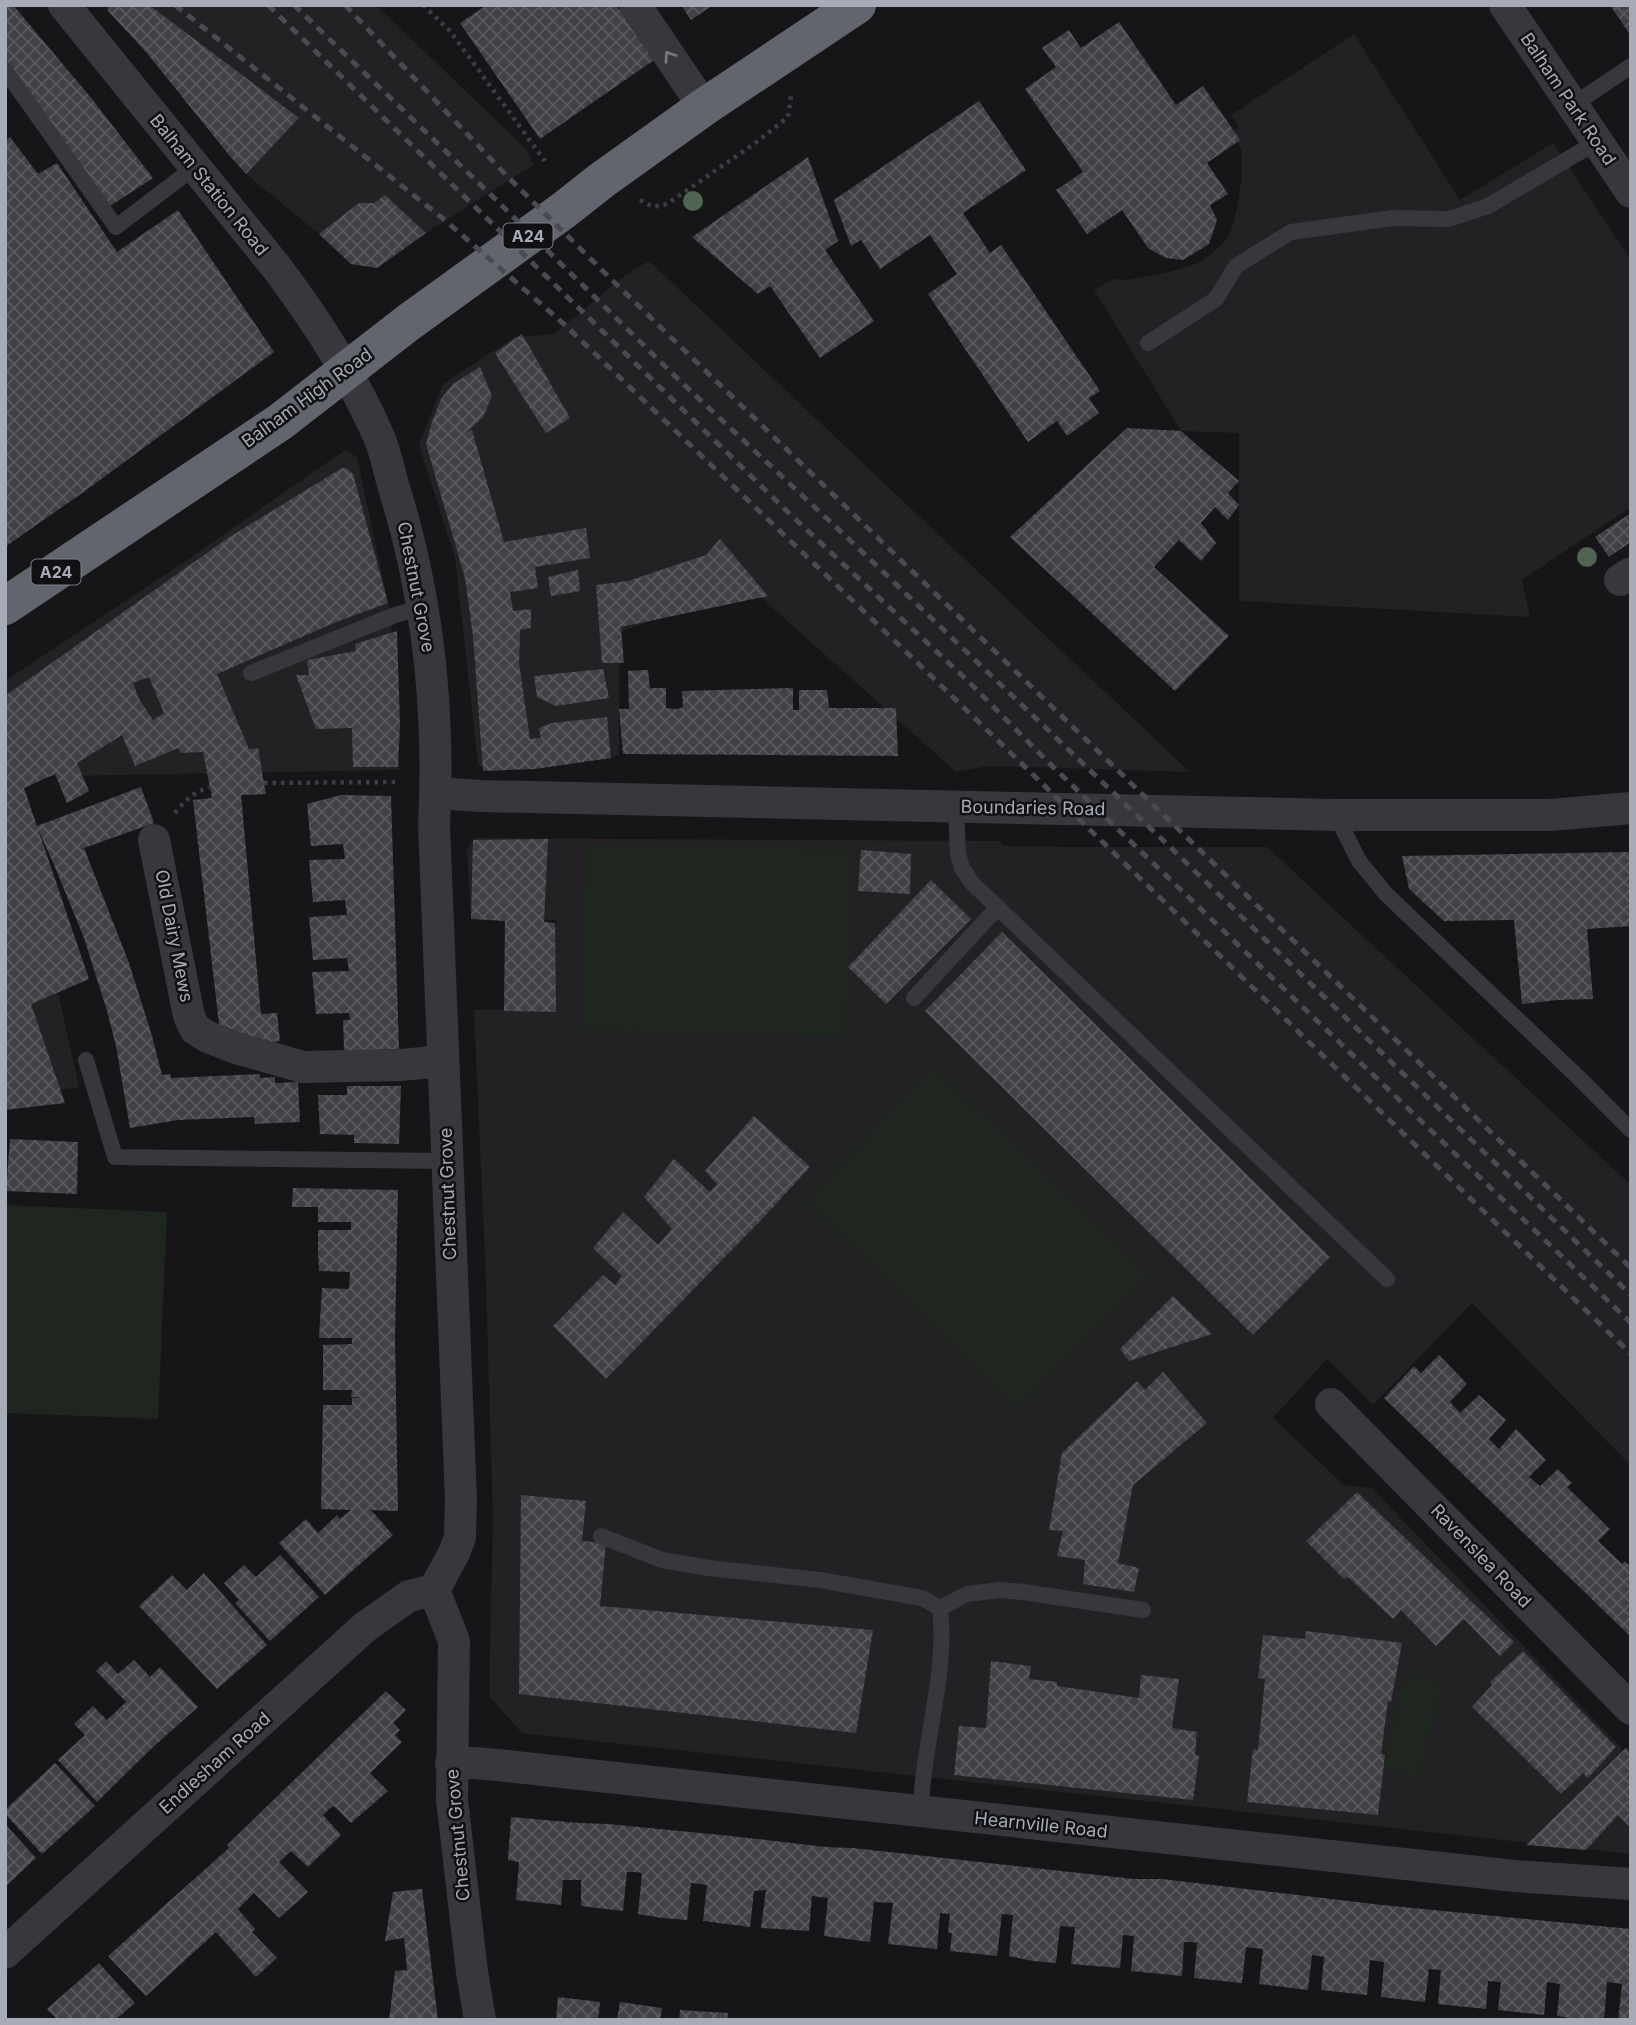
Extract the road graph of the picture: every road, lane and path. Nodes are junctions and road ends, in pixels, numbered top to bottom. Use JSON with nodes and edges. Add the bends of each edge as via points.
{"nodes":[{"id":1,"x":64,"y":5,"type":"edge"},
{"id":2,"x":423,"y":5,"type":"edge"},
{"id":3,"x":635,"y":5,"type":"edge"},
{"id":4,"x":857,"y":5,"type":"edge"},
{"id":5,"x":1505,"y":5,"type":"edge"},
{"id":6,"x":796,"y":45,"type":"junction"},
{"id":7,"x":1631,"y":66,"type":"edge"},
{"id":8,"x":5,"y":70,"type":"edge"},
{"id":9,"x":1573,"y":105,"type":"junction"},
{"id":10,"x":704,"y":107,"type":"junction"},
{"id":11,"x":1597,"y":142,"type":"junction"},
{"id":12,"x":545,"y":161,"type":"dead end"},
{"id":13,"x":195,"y":167,"type":"junction"},
{"id":14,"x":602,"y":180,"type":"junction"},
{"id":15,"x":1631,"y":192,"type":"edge"},
{"id":16,"x":1148,"y":343,"type":"dead end"},
{"id":17,"x":346,"y":371,"type":"junction"},
{"id":18,"x":5,"y":606,"type":"edge"},
{"id":19,"x":423,"y":607,"type":"junction"},
{"id":20,"x":251,"y":673,"type":"dead end"},
{"id":21,"x":264,"y":783,"type":"dead end"},
{"id":22,"x":209,"y":787,"type":"dead end"},
{"id":23,"x":436,"y":787,"type":"junction"},
{"id":24,"x":957,"y":807,"type":"junction"},
{"id":25,"x":1631,"y":807,"type":"edge"},
{"id":26,"x":1336,"y":815,"type":"junction"},
{"id":27,"x":154,"y":840,"type":"joint"},
{"id":28,"x":998,"y":907,"type":"junction"},
{"id":29,"x":914,"y":998,"type":"dead end"},
{"id":30,"x":86,"y":1059,"type":"dead end"},
{"id":31,"x":443,"y":1061,"type":"junction"},
{"id":32,"x":1631,"y":1130,"type":"edge"},
{"id":33,"x":446,"y":1161,"type":"junction"},
{"id":34,"x":1387,"y":1279,"type":"dead end"},
{"id":35,"x":1331,"y":1404,"type":"dead end"},
{"id":36,"x":601,"y":1536,"type":"dead end"},
{"id":37,"x":435,"y":1590,"type":"junction"},
{"id":38,"x":940,"y":1608,"type":"junction"},
{"id":39,"x":1143,"y":1610,"type":"dead end"},
{"id":40,"x":1631,"y":1709,"type":"edge"},
{"id":41,"x":451,"y":1763,"type":"junction"},
{"id":42,"x":922,"y":1812,"type":"junction"},
{"id":43,"x":1631,"y":1884,"type":"edge"},
{"id":44,"x":5,"y":1953,"type":"edge"},
{"id":45,"x":480,"y":2020,"type":"edge"}],
"edges":[{"from":1,"to":13,"type":"street","name":"Balham Station Road"},
{"from":2,"to":12,"type":"path","via":[[450,31]]},
{"from":10,"to":3,"type":"street","one_way":true},
{"from":4,"to":6,"type":"highway","name":"Balham High Road","number":"A24"},
{"from":5,"to":9,"type":"street","name":"Balham Park Road"},
{"from":6,"to":10,"type":"highway","name":"Balham High Road","number":"A24"},
{"from":6,"to":14,"type":"path","via":[[788,117],[754,144],[667,204],[653,208]]},
{"from":7,"to":9,"type":"lane"},
{"from":8,"to":13,"type":"lane","via":[[116,227]]},
{"from":9,"to":11,"type":"street","name":"Balham Park Road"},
{"from":10,"to":14,"type":"highway","name":"Balham High Road","number":"A24"},
{"from":11,"to":15,"type":"street","name":"Balham Park Road"},
{"from":11,"to":16,"type":"lane","via":[[1488,206],[1448,219],[1393,218],[1291,232],[1236,266],[1216,299]]},
{"from":13,"to":17,"type":"street","name":"Balham Station Road","via":[[294,291]]},
{"from":14,"to":17,"type":"highway","name":"Balham High Road","number":"A24"},
{"from":17,"to":18,"type":"highway","name":"Balham High Road","number":"A24","via":[[279,422]]},
{"from":17,"to":19,"type":"street","name":"Chestnut Grove","via":[[385,454]]},
{"from":19,"to":20,"type":"lane"},
{"from":19,"to":23,"type":"street","name":"Chestnut Grove","via":[[432,671]]},
{"from":21,"to":23,"type":"path"},
{"from":22,"to":27,"type":"path","via":[[187,798]]},
{"from":23,"to":24,"type":"street","name":"Boundaries Road","via":[[481,796]]},
{"from":23,"to":31,"type":"street","name":"Chestnut Grove"},
{"from":24,"to":26,"type":"street","name":"Boundaries Road"},
{"from":24,"to":28,"type":"lane","via":[[961,868]]},
{"from":25,"to":26,"type":"street","name":"Boundaries Road","via":[[1550,815]]},
{"from":26,"to":32,"type":"lane","via":[[1359,861],[1386,894]]},
{"from":27,"to":31,"type":"street","name":"Old Dairy Mews","via":[[195,1029],[236,1048],[303,1067]]},
{"from":28,"to":29,"type":"lane"},
{"from":28,"to":34,"type":"lane"},
{"from":30,"to":33,"type":"lane","via":[[114,1157]]},
{"from":31,"to":33,"type":"street","name":"Chestnut Grove"},
{"from":33,"to":37,"type":"street","name":"Chestnut Grove","via":[[461,1500],[460,1537]]},
{"from":35,"to":40,"type":"street","name":"Ravenslea Road"},
{"from":36,"to":38,"type":"lane","via":[[662,1560],[820,1580],[922,1598]]},
{"from":37,"to":41,"type":"street","name":"Chestnut Grove","via":[[454,1641]]},
{"from":37,"to":44,"type":"street","name":"Endlesham Road","via":[[409,1596],[365,1628]]},
{"from":38,"to":39,"type":"lane","via":[[967,1594],[1000,1590]]},
{"from":38,"to":42,"type":"lane","via":[[942,1627]]},
{"from":41,"to":42,"type":"street","name":"Hearnville Road"},
{"from":41,"to":45,"type":"street","name":"Chestnut Grove"},
{"from":42,"to":43,"type":"street","name":"Hearnville Road","via":[[1515,1876]]}]}
